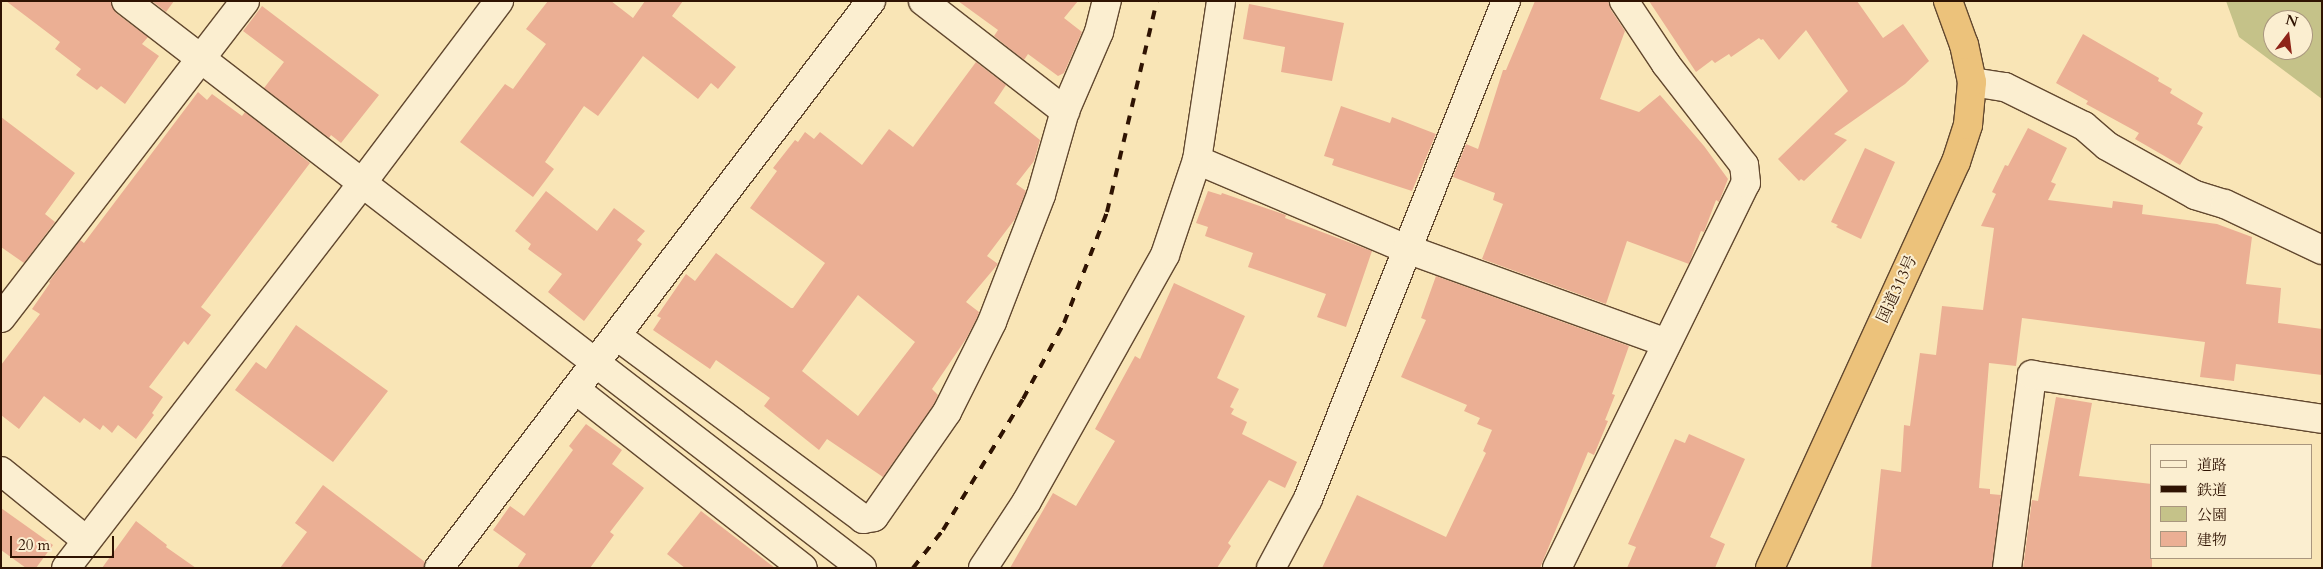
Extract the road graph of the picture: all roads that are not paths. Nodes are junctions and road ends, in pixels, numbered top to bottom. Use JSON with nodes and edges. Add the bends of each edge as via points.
{"nodes":[{"id":1,"x":126,"y":1,"type":"edge"},
{"id":2,"x":245,"y":1,"type":"edge"},
{"id":3,"x":499,"y":1,"type":"edge"},
{"id":4,"x":871,"y":1,"type":"edge"},
{"id":5,"x":923,"y":1,"type":"edge"},
{"id":6,"x":1107,"y":1,"type":"edge"},
{"id":7,"x":1221,"y":1,"type":"edge"},
{"id":8,"x":1506,"y":1,"type":"edge"},
{"id":9,"x":1624,"y":1,"type":"edge"},
{"id":10,"x":1948,"y":1,"type":"edge"},
{"id":11,"x":201,"y":59,"type":"junction"},
{"id":12,"x":1972,"y":82,"type":"junction"},
{"id":13,"x":1065,"y":112,"type":"junction"},
{"id":14,"x":1197,"y":160,"type":"junction"},
{"id":15,"x":362,"y":183,"type":"junction"},
{"id":16,"x":1408,"y":250,"type":"junction"},
{"id":17,"x":2322,"y":250,"type":"edge"},
{"id":18,"x":1,"y":318,"type":"edge"},
{"id":19,"x":617,"y":336,"type":"junction"},
{"id":20,"x":1668,"y":343,"type":"junction"},
{"id":21,"x":595,"y":364,"type":"junction"},
{"id":22,"x":576,"y":390,"type":"junction"},
{"id":23,"x":2322,"y":419,"type":"edge"},
{"id":24,"x":1,"y":471,"type":"edge"},
{"id":25,"x":86,"y":540,"type":"junction"},
{"id":26,"x":66,"y":568,"type":"edge"},
{"id":27,"x":439,"y":568,"type":"edge"},
{"id":28,"x":803,"y":568,"type":"edge"},
{"id":29,"x":862,"y":568,"type":"edge"},
{"id":30,"x":983,"y":568,"type":"edge"},
{"id":31,"x":1271,"y":568,"type":"edge"},
{"id":32,"x":1557,"y":568,"type":"edge"},
{"id":33,"x":1770,"y":568,"type":"edge"},
{"id":34,"x":2007,"y":568,"type":"edge"}],
"edges":[{"from":1,"to":11,"type":"street"},
{"from":2,"to":11,"type":"street"},
{"from":3,"to":15,"type":"street"},
{"from":4,"to":19,"type":"street"},
{"from":5,"to":13,"type":"street"},
{"from":6,"to":13,"type":"street","via":[[1099,32]]},
{"from":7,"to":14,"type":"street"},
{"from":8,"to":16,"type":"street"},
{"from":9,"to":20,"type":"street","via":[[1666,64],[1744,165],[1746,183]]},
{"from":10,"to":12,"type":"highway","name":"国道313号","via":[[1964,45]]},
{"from":11,"to":15,"type":"street"},
{"from":11,"to":18,"type":"street"},
{"from":12,"to":17,"type":"street","via":[[2005,87],[2084,126],[2107,146],[2195,195],[2225,204]]},
{"from":12,"to":33,"type":"highway","name":"国道313号","via":[[1968,125],[1956,162]]},
{"from":13,"to":19,"type":"street","via":[[1041,195],[992,322],[947,412],[874,517],[863,519]]},
{"from":14,"to":16,"type":"street"},
{"from":14,"to":30,"type":"street","via":[[1165,255],[1026,502]]},
{"from":15,"to":21,"type":"street"},
{"from":15,"to":25,"type":"street"},
{"from":16,"to":20,"type":"street"},
{"from":16,"to":31,"type":"street","via":[[1308,498]]},
{"from":19,"to":21,"type":"street"},
{"from":20,"to":32,"type":"street"},
{"from":21,"to":22,"type":"street"},
{"from":21,"to":29,"type":"street"},
{"from":22,"to":27,"type":"street"},
{"from":22,"to":28,"type":"street"},
{"from":23,"to":34,"type":"street","via":[[2032,375]]},
{"from":24,"to":25,"type":"street"},
{"from":25,"to":26,"type":"street"}]}
